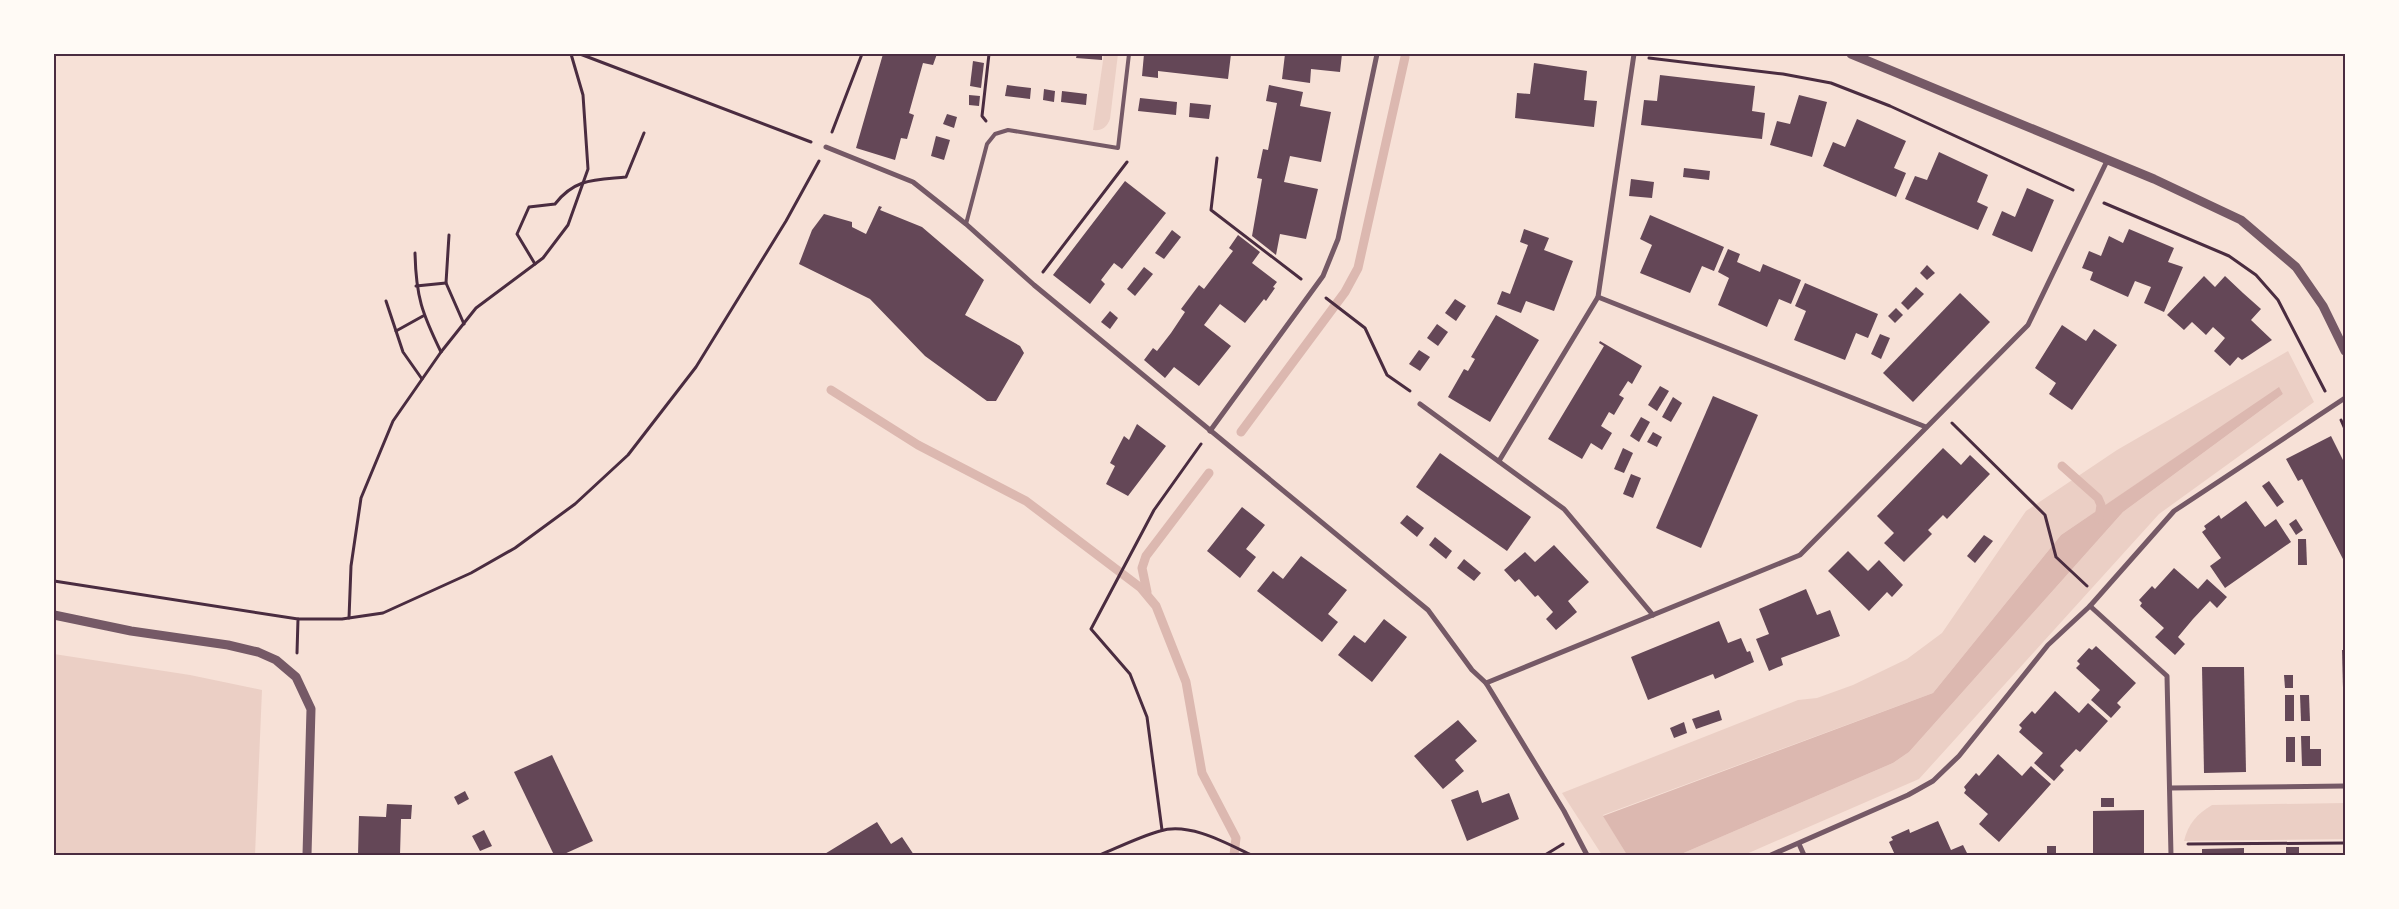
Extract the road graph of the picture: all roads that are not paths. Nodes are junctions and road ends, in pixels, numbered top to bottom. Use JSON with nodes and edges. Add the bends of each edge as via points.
{"nodes":[{"id":1,"x":1129,"y":54,"type":"edge"},
{"id":2,"x":1377,"y":54,"type":"edge"},
{"id":3,"x":1851,"y":54,"type":"edge"},
{"id":4,"x":1633,"y":55,"type":"edge"},
{"id":5,"x":826,"y":147,"type":"road end"},
{"id":6,"x":2107,"y":161,"type":"junction"},
{"id":7,"x":966,"y":224,"type":"junction"},
{"id":8,"x":1598,"y":297,"type":"junction"},
{"id":9,"x":2345,"y":351,"type":"edge"},
{"id":10,"x":2345,"y":398,"type":"edge"},
{"id":11,"x":1420,"y":404,"type":"road end"},
{"id":12,"x":1926,"y":427,"type":"junction"},
{"id":13,"x":1210,"y":431,"type":"junction"},
{"id":14,"x":1498,"y":461,"type":"junction"},
{"id":15,"x":2090,"y":606,"type":"junction"},
{"id":16,"x":54,"y":615,"type":"edge"},
{"id":17,"x":1653,"y":615,"type":"junction"},
{"id":18,"x":1486,"y":683,"type":"junction"},
{"id":19,"x":2345,"y":786,"type":"edge"},
{"id":20,"x":2170,"y":788,"type":"junction"},
{"id":21,"x":1799,"y":844,"type":"junction"},
{"id":22,"x":307,"y":855,"type":"edge"},
{"id":23,"x":1587,"y":855,"type":"edge"},
{"id":24,"x":1771,"y":855,"type":"edge"},
{"id":25,"x":1804,"y":855,"type":"edge"},
{"id":26,"x":2171,"y":855,"type":"edge"}],
"edges":[{"from":1,"to":7,"type":"lane","via":[[1118,148],[1008,130],[995,134],[987,144]]},
{"from":2,"to":13,"type":"street","via":[[1338,239],[1323,276]]},
{"from":3,"to":6,"type":"street"},
{"from":4,"to":8,"type":"street"},
{"from":5,"to":7,"type":"street","via":[[912,182]]},
{"from":6,"to":9,"type":"street","via":[[2241,220],[2296,267],[2323,306]]},
{"from":6,"to":12,"type":"street","via":[[2028,325]]},
{"from":7,"to":13,"type":"street","via":[[1034,285]]},
{"from":8,"to":12,"type":"street"},
{"from":8,"to":14,"type":"street"},
{"from":10,"to":15,"type":"street","via":[[2174,512]]},
{"from":11,"to":14,"type":"street"},
{"from":12,"to":17,"type":"street","via":[[1800,555]]},
{"from":13,"to":18,"type":"street","via":[[1428,610],[1472,670]]},
{"from":14,"to":17,"type":"street","via":[[1564,509]]},
{"from":15,"to":20,"type":"street","via":[[2167,676]]},
{"from":15,"to":21,"type":"street","via":[[2048,645],[1959,756],[1933,781]]},
{"from":16,"to":22,"type":"street","via":[[258,652],[276,660],[296,677],[312,710]]},
{"from":17,"to":18,"type":"street"},
{"from":18,"to":23,"type":"street"},
{"from":19,"to":20,"type":"street"},
{"from":20,"to":26,"type":"street"},
{"from":21,"to":24,"type":"street"},
{"from":21,"to":25,"type":"street"}]}
